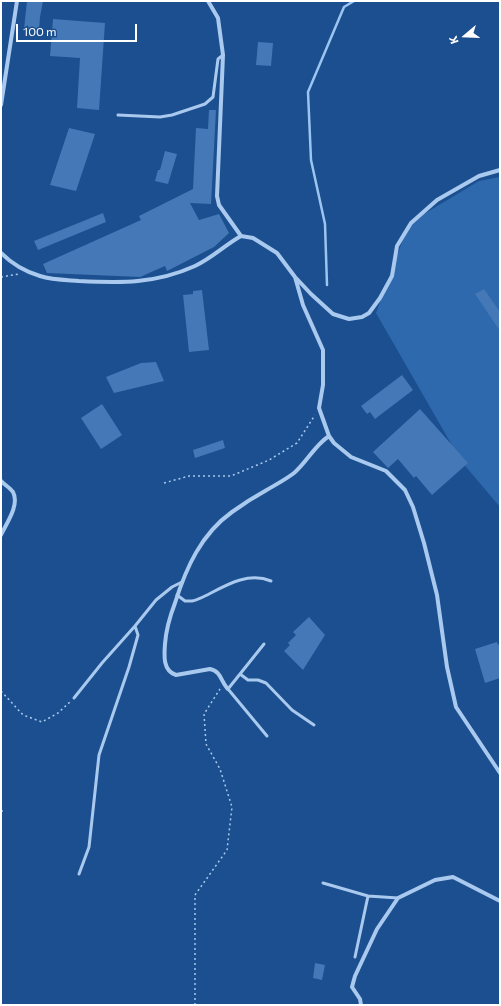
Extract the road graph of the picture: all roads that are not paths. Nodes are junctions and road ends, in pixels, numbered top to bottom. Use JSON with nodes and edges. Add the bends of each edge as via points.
{"nodes":[{"id":1,"x":17,"y":1,"type":"edge"},
{"id":2,"x":208,"y":1,"type":"edge"},
{"id":3,"x":223,"y":55,"type":"junction"},
{"id":4,"x":1,"y":97,"type":"edge"},
{"id":5,"x":1,"y":104,"type":"edge"},
{"id":6,"x":118,"y":115,"type":"dead end"},
{"id":7,"x":500,"y":170,"type":"edge"},
{"id":8,"x":241,"y":236,"type":"junction"},
{"id":9,"x":1,"y":253,"type":"edge"},
{"id":10,"x":295,"y":277,"type":"junction"},
{"id":11,"x":329,"y":436,"type":"junction"},
{"id":12,"x":1,"y":481,"type":"edge"},
{"id":13,"x":1,"y":535,"type":"edge"},
{"id":14,"x":271,"y":581,"type":"dead end"},
{"id":15,"x":182,"y":582,"type":"junction"},
{"id":16,"x":177,"y":595,"type":"junction"},
{"id":17,"x":135,"y":626,"type":"junction"},
{"id":18,"x":264,"y":644,"type":"dead end"},
{"id":19,"x":240,"y":674,"type":"junction"},
{"id":20,"x":228,"y":689,"type":"junction"},
{"id":21,"x":74,"y":698,"type":"road end"},
{"id":22,"x":314,"y":725,"type":"dead end"},
{"id":23,"x":267,"y":736,"type":"dead end"},
{"id":24,"x":500,"y":773,"type":"edge"},
{"id":25,"x":79,"y":874,"type":"dead end"},
{"id":26,"x":324,"y":883,"type":"dead end"},
{"id":27,"x":368,"y":896,"type":"junction"},
{"id":28,"x":398,"y":898,"type":"junction"},
{"id":29,"x":500,"y":900,"type":"edge"},
{"id":30,"x":355,"y":957,"type":"dead end"},
{"id":31,"x":361,"y":1005,"type":"edge"}],
"edges":[{"from":1,"to":4,"type":"street"},
{"from":2,"to":3,"type":"street","via":[[218,18]]},
{"from":3,"to":6,"type":"lane","via":[[218,59],[213,97],[204,104],[160,117]]},
{"from":3,"to":8,"type":"street","via":[[217,196],[219,205]]},
{"from":4,"to":5,"type":"street"},
{"from":7,"to":10,"type":"street","via":[[479,176],[438,200],[412,223],[397,246],[392,276],[380,298],[369,313],[362,317],[349,319],[333,314]]},
{"from":8,"to":9,"type":"street","via":[[194,266],[145,281],[51,279],[31,273]]},
{"from":8,"to":10,"type":"street","via":[[253,238],[277,253]]},
{"from":10,"to":11,"type":"street","via":[[303,305],[323,350],[323,385],[319,408]]},
{"from":11,"to":15,"type":"street","via":[[321,441],[293,474],[251,498],[218,524],[200,546]]},
{"from":11,"to":24,"type":"street","via":[[351,457],[386,471],[405,490],[415,514],[437,595],[447,667],[456,708]]},
{"from":12,"to":13,"type":"street","via":[[14,497],[12,511]]},
{"from":14,"to":16,"type":"lane","via":[[259,578],[242,579],[192,601],[185,601]]},
{"from":15,"to":16,"type":"street"},
{"from":15,"to":17,"type":"lane","via":[[163,593]]},
{"from":16,"to":20,"type":"street","via":[[165,642],[164,657],[167,667],[176,675],[214,670]]},
{"from":17,"to":21,"type":"lane"},
{"from":17,"to":25,"type":"lane","via":[[138,635],[129,667],[98,756],[89,847]]},
{"from":18,"to":19,"type":"lane"},
{"from":19,"to":20,"type":"lane"},
{"from":19,"to":22,"type":"lane","via":[[248,680],[266,683],[292,710]]},
{"from":20,"to":23,"type":"lane"},
{"from":26,"to":27,"type":"lane"},
{"from":27,"to":28,"type":"lane"},
{"from":27,"to":30,"type":"lane"},
{"from":28,"to":29,"type":"street","via":[[435,880],[453,877]]},
{"from":28,"to":31,"type":"street","via":[[377,929],[354,976],[352,987]]}]}
